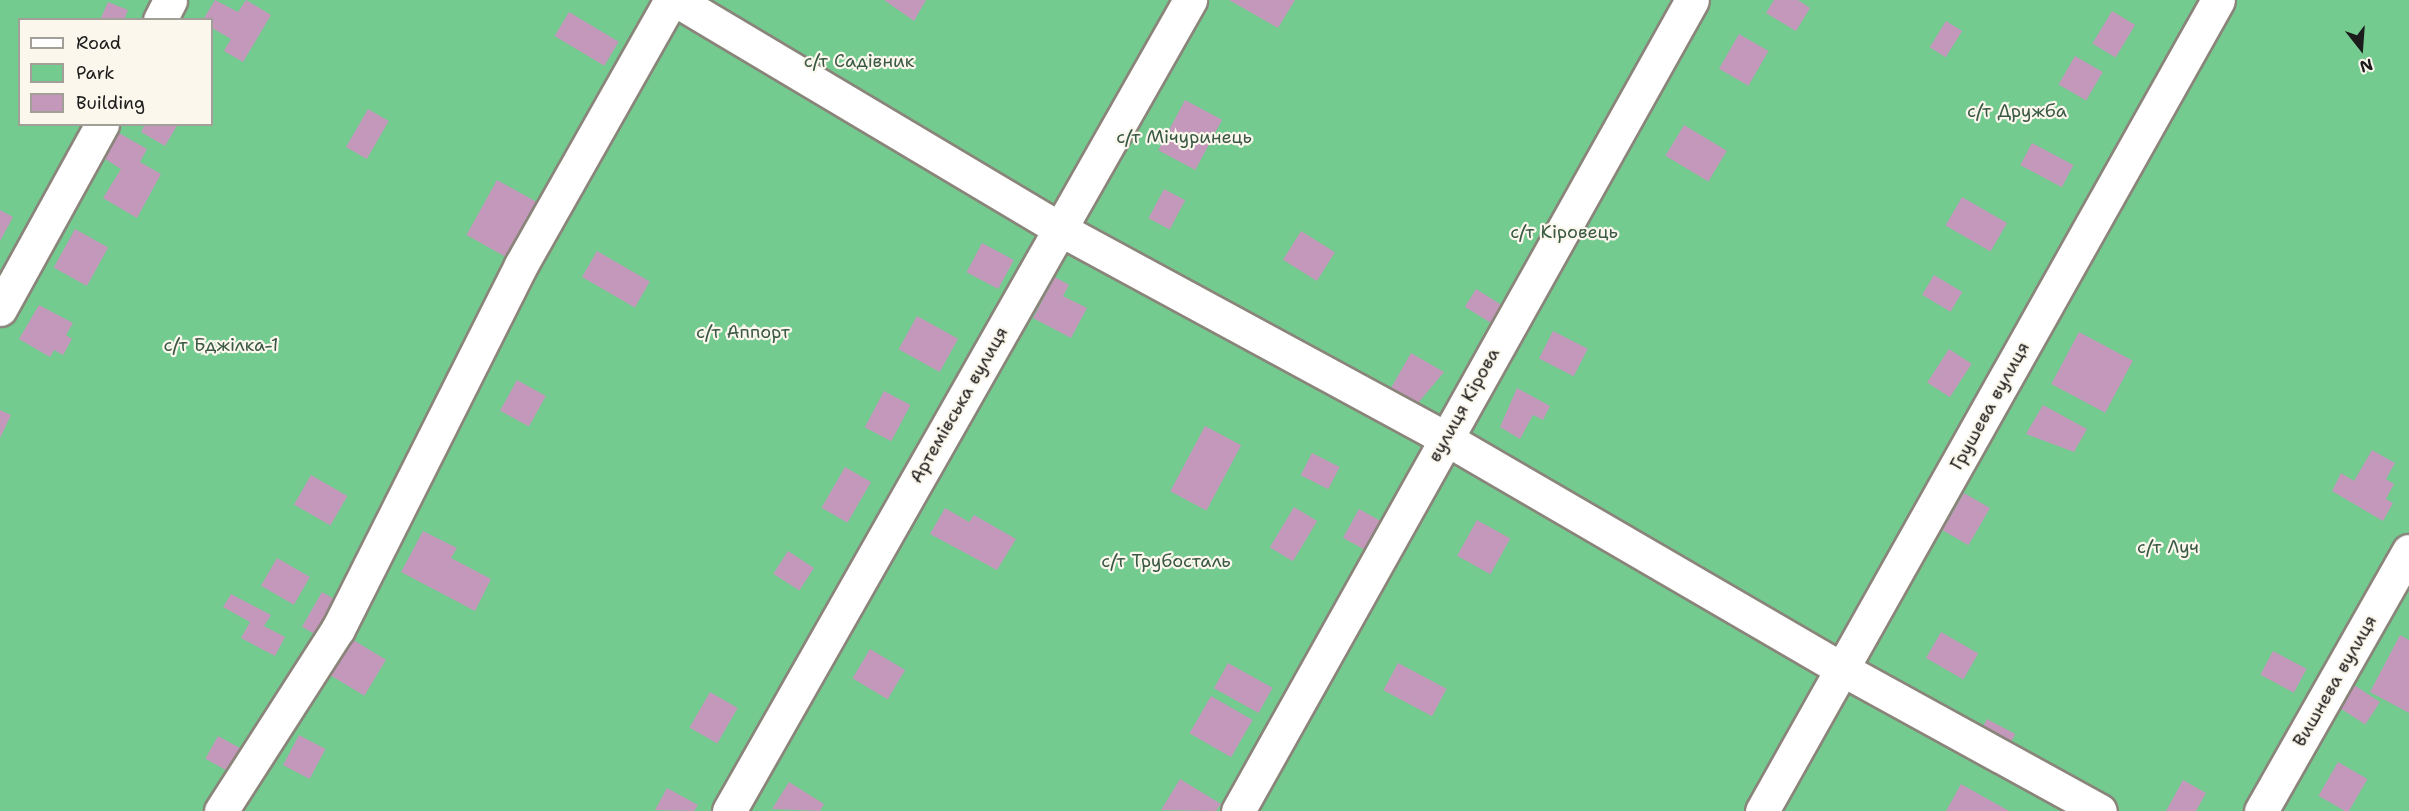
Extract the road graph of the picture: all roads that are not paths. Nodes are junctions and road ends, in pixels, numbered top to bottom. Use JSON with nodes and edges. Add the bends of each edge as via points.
{"nodes":[{"id":1,"x":170,"y":0,"type":"edge"},
{"id":2,"x":671,"y":0,"type":"edge"},
{"id":3,"x":676,"y":0,"type":"edge"},
{"id":4,"x":1190,"y":0,"type":"edge"},
{"id":5,"x":1692,"y":0,"type":"edge"},
{"id":6,"x":2218,"y":0,"type":"edge"},
{"id":7,"x":161,"y":18,"type":"edge"},
{"id":8,"x":101,"y":126,"type":"edge"},
{"id":9,"x":1060,"y":229,"type":"junction"},
{"id":10,"x":0,"y":309,"type":"edge"},
{"id":11,"x":1445,"y":438,"type":"junction"},
{"id":12,"x":2409,"y":551,"type":"edge"},
{"id":13,"x":1842,"y":669,"type":"junction"},
{"id":14,"x":221,"y":811,"type":"edge"},
{"id":15,"x":729,"y":811,"type":"edge"},
{"id":16,"x":1238,"y":811,"type":"edge"},
{"id":17,"x":1762,"y":811,"type":"edge"},
{"id":18,"x":2100,"y":811,"type":"edge"},
{"id":19,"x":2261,"y":811,"type":"edge"}],
"edges":[{"from":1,"to":7,"type":"street"},
{"from":2,"to":14,"type":"street","via":[[522,265],[338,629]]},
{"from":3,"to":9,"type":"street"},
{"from":4,"to":9,"type":"street","name":"Артемівська вулиця"},
{"from":5,"to":11,"type":"street","name":"вулиця Кірова"},
{"from":6,"to":13,"type":"street","name":"Грушева вулиця"},
{"from":8,"to":10,"type":"street"},
{"from":9,"to":11,"type":"street"},
{"from":9,"to":15,"type":"street","name":"Артемівська вулиця"},
{"from":11,"to":13,"type":"street"},
{"from":11,"to":16,"type":"street","name":"вулиця Кірова"},
{"from":12,"to":19,"type":"street","name":"Вишнева вулиця"},
{"from":13,"to":17,"type":"street","name":"Грушева вулиця"},
{"from":13,"to":18,"type":"street"}]}
